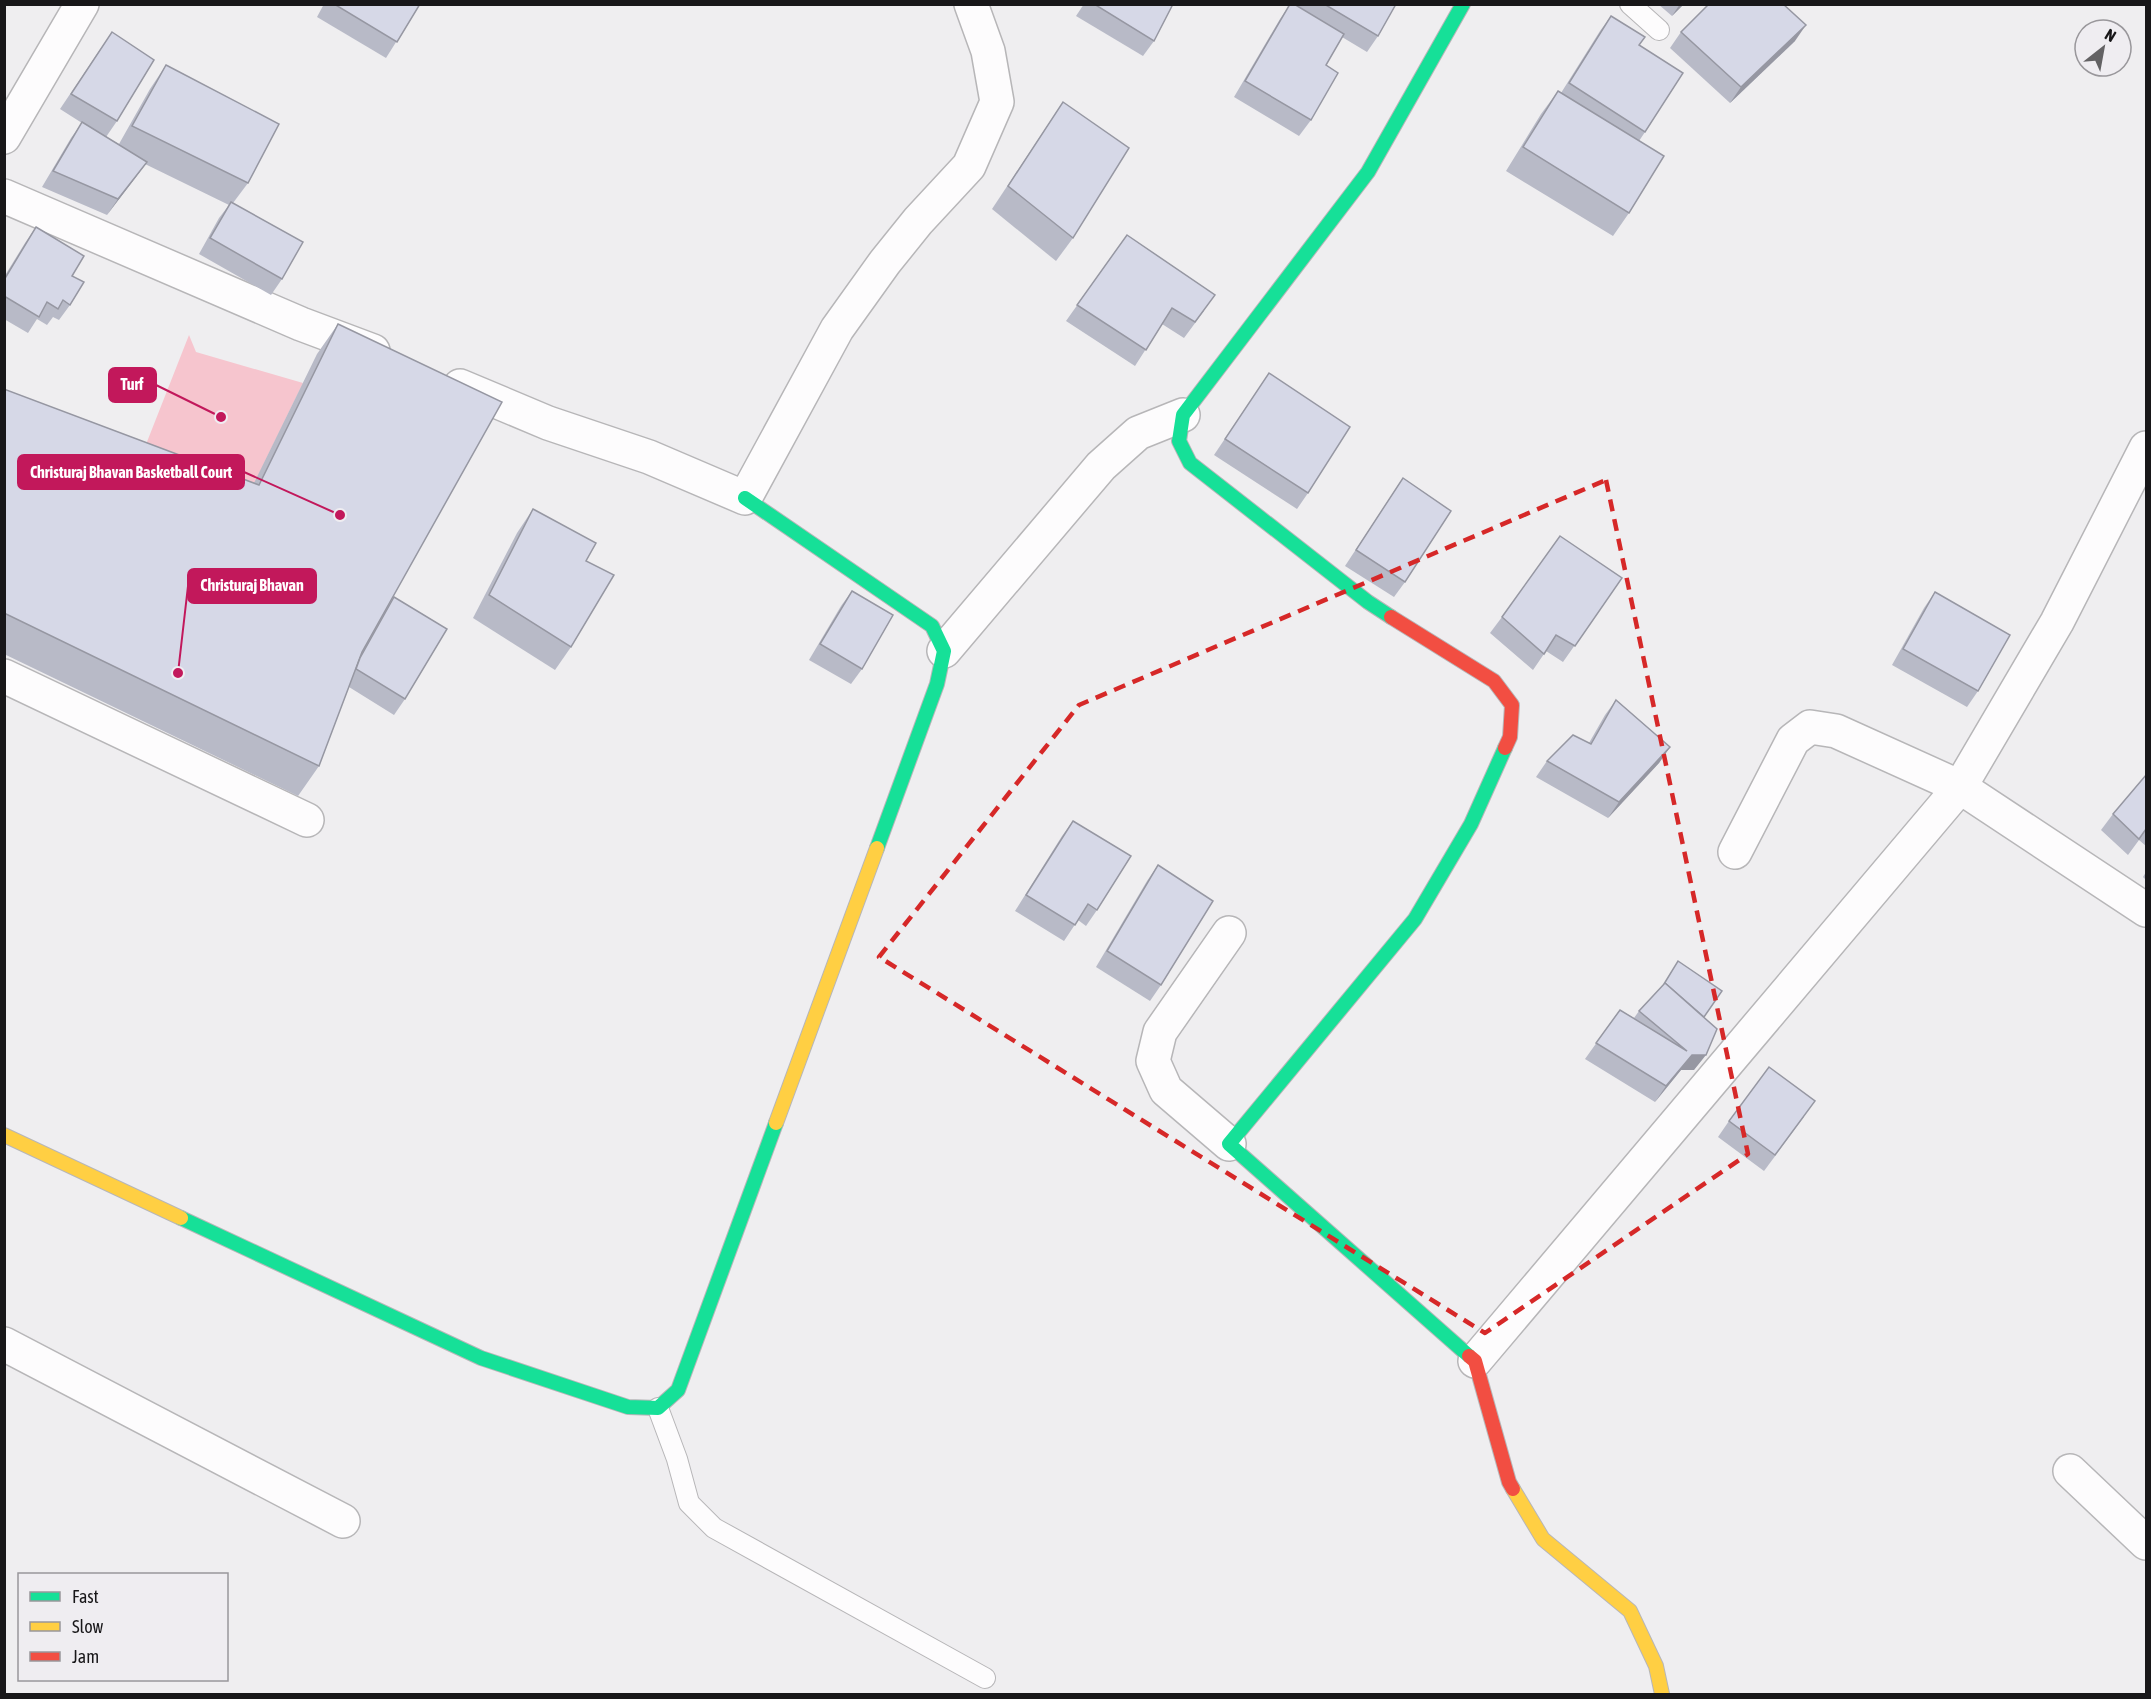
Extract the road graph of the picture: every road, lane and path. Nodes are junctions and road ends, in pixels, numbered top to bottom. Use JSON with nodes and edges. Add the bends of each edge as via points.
{"nodes":[{"id":1,"x":82,"y":4,"type":"edge"},
{"id":2,"x":971,"y":4,"type":"edge"},
{"id":3,"x":1463,"y":4,"type":"edge"},
{"id":4,"x":1630,"y":4,"type":"edge"},
{"id":5,"x":1659,"y":30,"type":"dead end"},
{"id":6,"x":4,"y":136,"type":"edge"},
{"id":7,"x":4,"y":196,"type":"edge"},
{"id":8,"x":403,"y":362,"type":"edge"},
{"id":9,"x":434,"y":375,"type":"edge"},
{"id":10,"x":1183,"y":415,"type":"junction"},
{"id":11,"x":2146,"y":448,"type":"edge"},
{"id":12,"x":745,"y":498,"type":"junction"},
{"id":13,"x":944,"y":651,"type":"junction"},
{"id":14,"x":4,"y":676,"type":"edge"},
{"id":15,"x":1960,"y":787,"type":"junction"},
{"id":16,"x":307,"y":820,"type":"dead end"},
{"id":17,"x":1735,"y":852,"type":"dead end"},
{"id":18,"x":2146,"y":910,"type":"edge"},
{"id":19,"x":1229,"y":933,"type":"dead end"},
{"id":20,"x":4,"y":1135,"type":"edge"},
{"id":21,"x":1228,"y":1144,"type":"junction"},
{"id":22,"x":4,"y":1344,"type":"edge"},
{"id":23,"x":1475,"y":1360,"type":"junction"},
{"id":24,"x":658,"y":1408,"type":"junction"},
{"id":25,"x":2070,"y":1471,"type":"dead end"},
{"id":26,"x":343,"y":1521,"type":"dead end"},
{"id":27,"x":2146,"y":1543,"type":"edge"},
{"id":28,"x":985,"y":1678,"type":"dead end"},
{"id":29,"x":1662,"y":1695,"type":"edge"}],
"edges":[{"from":1,"to":6,"type":"street"},
{"from":2,"to":12,"type":"street","via":[[988,51],[997,102],[969,166],[892,254],[837,329]]},
{"from":3,"to":10,"type":"street","via":[[1368,172]]},
{"from":4,"to":5,"type":"lane"},
{"from":7,"to":8,"type":"street","via":[[301,324]]},
{"from":9,"to":12,"type":"street"},
{"from":10,"to":13,"type":"street","via":[[1138,432],[1101,466]]},
{"from":10,"to":21,"type":"street","via":[[1179,441],[1190,463],[1368,602],[1494,681],[1512,705],[1510,736],[1471,824],[1415,919]]},
{"from":11,"to":15,"type":"street","via":[[2057,622]]},
{"from":12,"to":13,"type":"street","via":[[932,626]]},
{"from":13,"to":24,"type":"street","via":[[937,684],[678,1390]]},
{"from":14,"to":16,"type":"street"},
{"from":15,"to":17,"type":"street","via":[[1836,731],[1810,727],[1793,740]]},
{"from":15,"to":18,"type":"street"},
{"from":15,"to":23,"type":"street"},
{"from":19,"to":21,"type":"street","via":[[1160,1032],[1153,1061],[1166,1090]]},
{"from":20,"to":24,"type":"street","via":[[481,1358],[628,1407]]},
{"from":21,"to":23,"type":"street"},
{"from":22,"to":26,"type":"street"},
{"from":23,"to":29,"type":"street","via":[[1509,1482],[1543,1539],[1630,1611],[1656,1666]]},
{"from":24,"to":28,"type":"lane","via":[[690,1503],[714,1528]]},
{"from":25,"to":27,"type":"street"}]}
